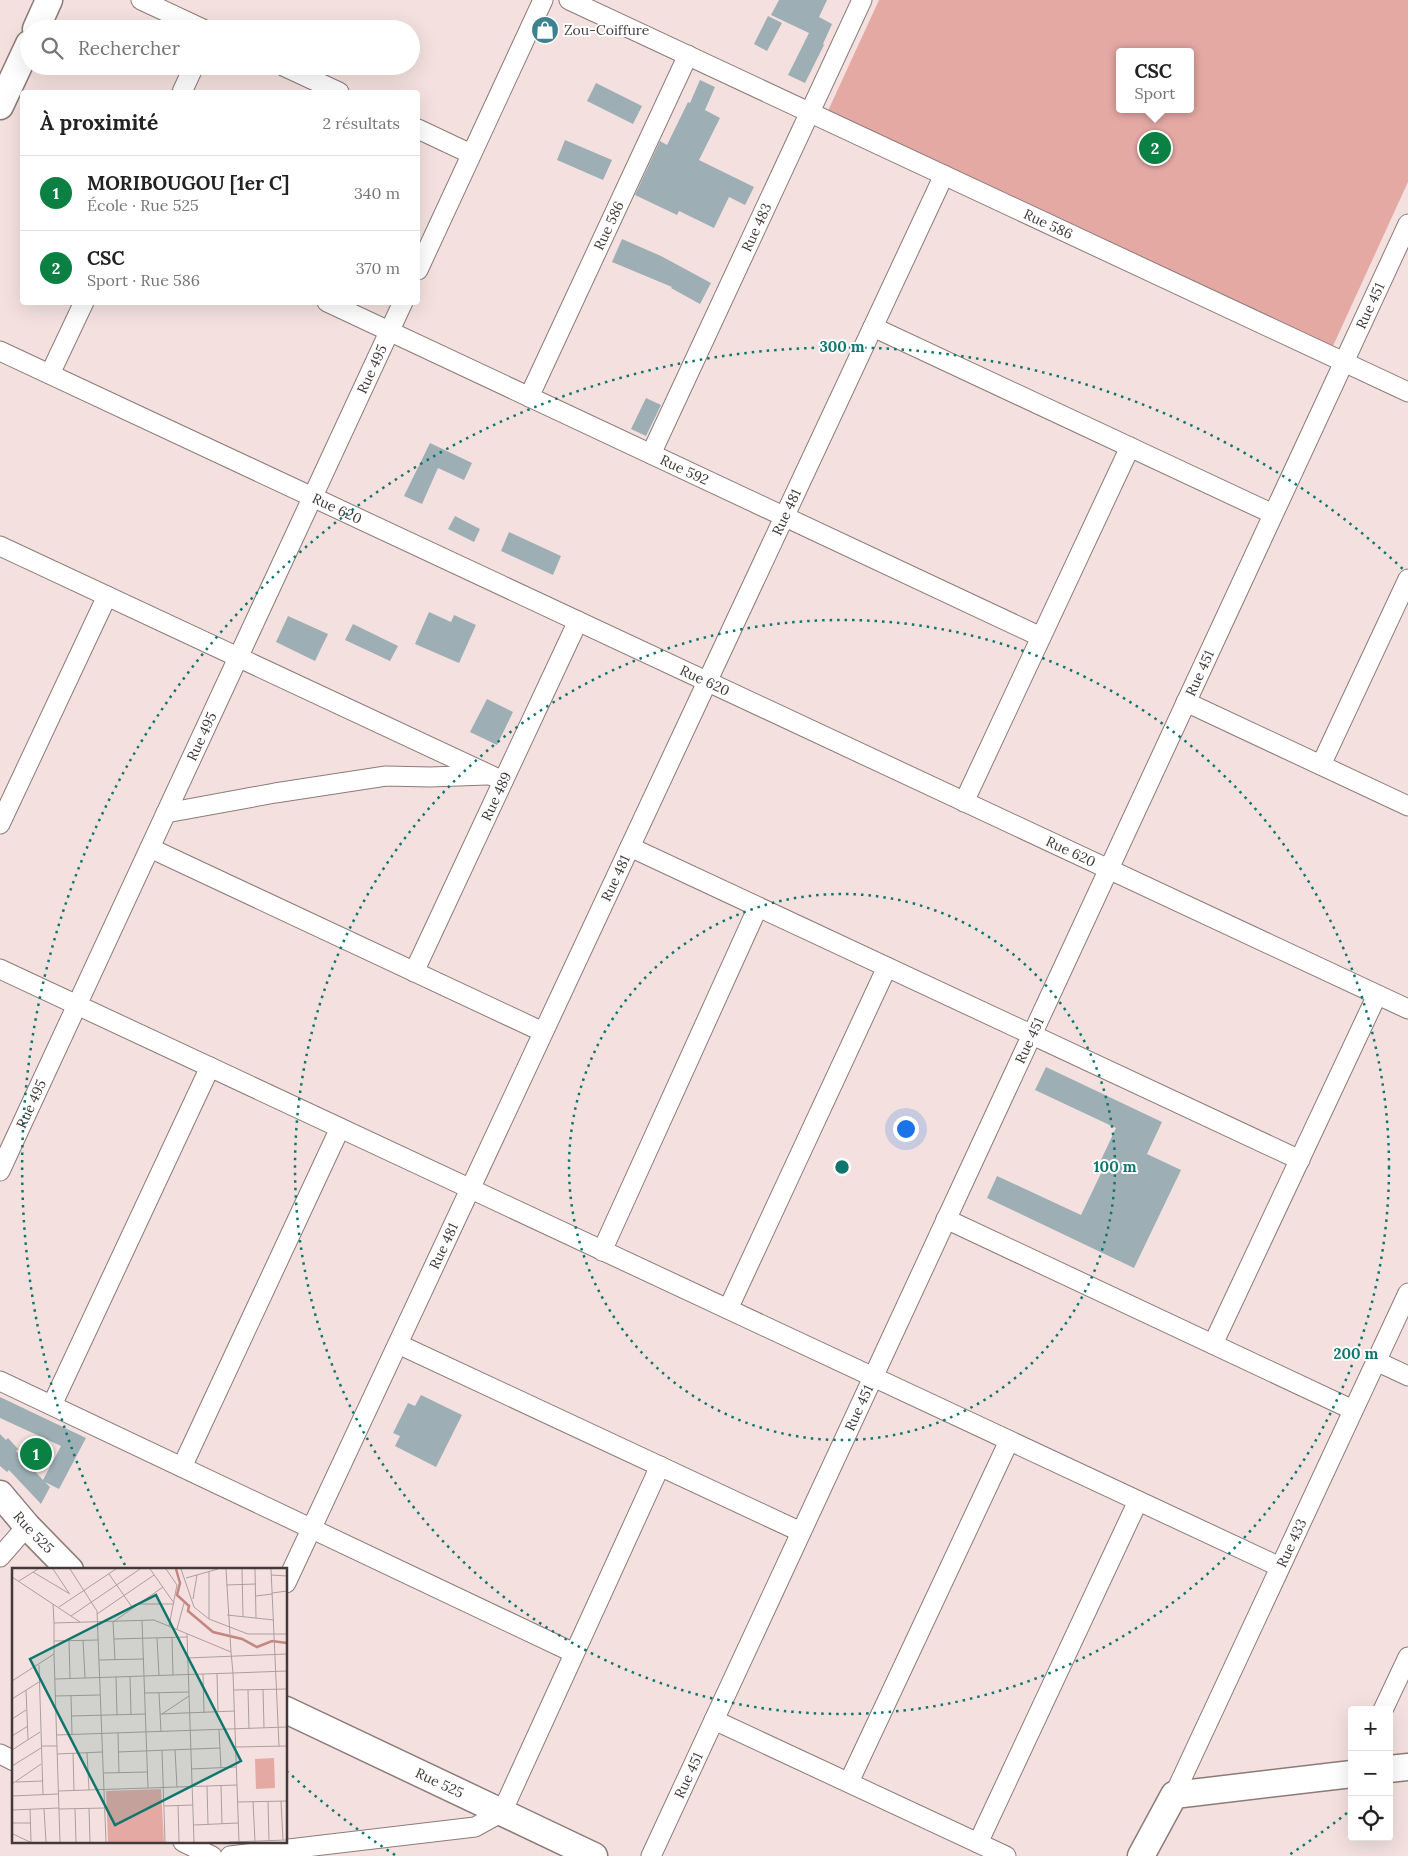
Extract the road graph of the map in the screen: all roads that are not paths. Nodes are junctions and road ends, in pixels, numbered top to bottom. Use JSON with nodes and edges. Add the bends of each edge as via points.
{"nodes":[{"id":1,"x":49,"y":0,"type":"edge"},
{"id":2,"x":141,"y":0,"type":"edge"},
{"id":3,"x":543,"y":0,"type":"edge"},
{"id":4,"x":569,"y":0,"type":"edge"},
{"id":5,"x":862,"y":0,"type":"edge"},
{"id":6,"x":40,"y":20,"type":"edge"},
{"id":7,"x":184,"y":20,"type":"edge"},
{"id":8,"x":688,"y":56,"type":"junction"},
{"id":9,"x":20,"y":63,"type":"edge"},
{"id":10,"x":190,"y":75,"type":"edge"},
{"id":11,"x":302,"y":75,"type":"edge"},
{"id":12,"x":183,"y":90,"type":"edge"},
{"id":13,"x":335,"y":90,"type":"edge"},
{"id":14,"x":0,"y":106,"type":"edge"},
{"id":15,"x":810,"y":112,"type":"junction"},
{"id":16,"x":420,"y":130,"type":"edge"},
{"id":17,"x":471,"y":154,"type":"junction"},
{"id":18,"x":944,"y":175,"type":"junction"},
{"id":19,"x":1408,"y":224,"type":"edge"},
{"id":20,"x":420,"y":266,"type":"edge"},
{"id":21,"x":83,"y":305,"type":"edge"},
{"id":22,"x":333,"y":305,"type":"edge"},
{"id":23,"x":402,"y":305,"type":"edge"},
{"id":24,"x":873,"y":327,"type":"junction"},
{"id":25,"x":389,"y":332,"type":"junction"},
{"id":26,"x":0,"y":351,"type":"edge"},
{"id":27,"x":1344,"y":362,"type":"junction"},
{"id":28,"x":50,"y":374,"type":"junction"},
{"id":29,"x":1408,"y":392,"type":"edge"},
{"id":30,"x":529,"y":397,"type":"junction"},
{"id":31,"x":1130,"y":447,"type":"junction"},
{"id":32,"x":651,"y":454,"type":"junction"},
{"id":33,"x":312,"y":497,"type":"junction"},
{"id":34,"x":1273,"y":514,"type":"junction"},
{"id":35,"x":784,"y":516,"type":"junction"},
{"id":36,"x":0,"y":546,"type":"edge"},
{"id":37,"x":1408,"y":579,"type":"edge"},
{"id":38,"x":107,"y":596,"type":"junction"},
{"id":39,"x":578,"y":621,"type":"junction"},
{"id":40,"x":1041,"y":637,"type":"junction"},
{"id":41,"x":238,"y":657,"type":"junction"},
{"id":42,"x":707,"y":682,"type":"junction"},
{"id":43,"x":1186,"y":702,"type":"junction"},
{"id":44,"x":1321,"y":765,"type":"junction"},
{"id":45,"x":497,"y":778,"type":"junction"},
{"id":46,"x":964,"y":802,"type":"junction"},
{"id":47,"x":1408,"y":806,"type":"edge"},
{"id":48,"x":166,"y":813,"type":"junction"},
{"id":49,"x":0,"y":824,"type":"edge"},
{"id":50,"x":630,"y":847,"type":"junction"},
{"id":51,"x":150,"y":848,"type":"junction"},
{"id":52,"x":1109,"y":869,"type":"junction"},
{"id":53,"x":758,"y":906,"type":"junction"},
{"id":54,"x":887,"y":967,"type":"junction"},
{"id":55,"x":0,"y":969,"type":"edge"},
{"id":56,"x":414,"y":972,"type":"junction"},
{"id":57,"x":1377,"y":995,"type":"junction"},
{"id":58,"x":77,"y":1005,"type":"junction"},
{"id":59,"x":1408,"y":1009,"type":"edge"},
{"id":60,"x":543,"y":1032,"type":"junction"},
{"id":61,"x":1032,"y":1035,"type":"junction"},
{"id":62,"x":210,"y":1067,"type":"junction"},
{"id":63,"x":340,"y":1128,"type":"junction"},
{"id":64,"x":1300,"y":1160,"type":"junction"},
{"id":65,"x":2,"y":1161,"type":"edge"},
{"id":66,"x":470,"y":1189,"type":"junction"},
{"id":67,"x":946,"y":1220,"type":"junction"},
{"id":68,"x":602,"y":1251,"type":"junction"},
{"id":69,"x":1408,"y":1293,"type":"edge"},
{"id":70,"x":728,"y":1309,"type":"junction"},
{"id":71,"x":398,"y":1344,"type":"junction"},
{"id":72,"x":1213,"y":1344,"type":"junction"},
{"id":73,"x":1376,"y":1361,"type":"junction"},
{"id":74,"x":1408,"y":1376,"type":"edge"},
{"id":75,"x":873,"y":1377,"type":"junction"},
{"id":76,"x":0,"y":1381,"type":"edge"},
{"id":77,"x":52,"y":1405,"type":"junction"},
{"id":78,"x":1353,"y":1410,"type":"junction"},
{"id":79,"x":1009,"y":1441,"type":"junction"},
{"id":80,"x":660,"y":1466,"type":"junction"},
{"id":81,"x":182,"y":1467,"type":"junction"},
{"id":82,"x":0,"y":1494,"type":"edge"},
{"id":83,"x":1138,"y":1501,"type":"junction"},
{"id":84,"x":27,"y":1526,"type":"junction"},
{"id":85,"x":312,"y":1528,"type":"junction"},
{"id":86,"x":801,"y":1532,"type":"junction"},
{"id":87,"x":0,"y":1557,"type":"edge"},
{"id":88,"x":68,"y":1568,"type":"edge"},
{"id":89,"x":1280,"y":1568,"type":"junction"},
{"id":90,"x":288,"y":1579,"type":"edge"},
{"id":91,"x":574,"y":1653,"type":"junction"},
{"id":92,"x":1408,"y":1656,"type":"edge"},
{"id":93,"x":1385,"y":1706,"type":"edge"},
{"id":94,"x":288,"y":1711,"type":"edge"},
{"id":95,"x":714,"y":1720,"type":"junction"},
{"id":96,"x":0,"y":1754,"type":"edge"},
{"id":97,"x":12,"y":1760,"type":"edge"},
{"id":98,"x":1408,"y":1767,"type":"edge"},
{"id":99,"x":1393,"y":1769,"type":"edge"},
{"id":100,"x":1348,"y":1774,"type":"edge"},
{"id":101,"x":849,"y":1782,"type":"junction"},
{"id":102,"x":1174,"y":1795,"type":"junction"},
{"id":103,"x":502,"y":1812,"type":"junction"},
{"id":104,"x":978,"y":1843,"type":"junction"},
{"id":105,"x":187,"y":1844,"type":"edge"},
{"id":106,"x":270,"y":1854,"type":"edge"},
{"id":107,"x":212,"y":1856,"type":"edge"},
{"id":108,"x":230,"y":1856,"type":"edge"},
{"id":109,"x":594,"y":1856,"type":"edge"},
{"id":110,"x":651,"y":1856,"type":"edge"},
{"id":111,"x":1006,"y":1856,"type":"edge"},
{"id":112,"x":1141,"y":1856,"type":"edge"}],
"edges":[{"from":1,"to":6,"type":"main road"},
{"from":2,"to":7,"type":"street"},
{"from":3,"to":17,"type":"street"},
{"from":4,"to":8,"type":"street","name":"Rue 586"},
{"from":5,"to":15,"type":"street","name":"Rue 483"},
{"from":8,"to":15,"type":"street","name":"Rue 586"},
{"from":8,"to":30,"type":"street","name":"Rue 586"},
{"from":9,"to":14,"type":"main road"},
{"from":10,"to":12,"type":"street"},
{"from":11,"to":13,"type":"street"},
{"from":15,"to":18,"type":"street","name":"Rue 586"},
{"from":15,"to":32,"type":"street","name":"Rue 483"},
{"from":16,"to":17,"type":"street"},
{"from":17,"to":20,"type":"street"},
{"from":18,"to":24,"type":"street","name":"Rue 481"},
{"from":18,"to":27,"type":"street","name":"Rue 586"},
{"from":19,"to":27,"type":"street","name":"Rue 451"},
{"from":21,"to":28,"type":"street"},
{"from":22,"to":25,"type":"street","name":"Rue 592"},
{"from":23,"to":25,"type":"street","name":"Rue 495"},
{"from":24,"to":31,"type":"street"},
{"from":24,"to":35,"type":"street","name":"Rue 481"},
{"from":25,"to":30,"type":"street","name":"Rue 592"},
{"from":25,"to":33,"type":"street","name":"Rue 495"},
{"from":26,"to":28,"type":"street","name":"Rue 620"},
{"from":27,"to":29,"type":"street","name":"Rue 586"},
{"from":27,"to":34,"type":"street","name":"Rue 451"},
{"from":28,"to":33,"type":"street","name":"Rue 620"},
{"from":30,"to":32,"type":"street","name":"Rue 592"},
{"from":31,"to":34,"type":"street"},
{"from":31,"to":40,"type":"street"},
{"from":32,"to":35,"type":"street","name":"Rue 592"},
{"from":33,"to":39,"type":"street","name":"Rue 620"},
{"from":33,"to":41,"type":"street","name":"Rue 495"},
{"from":34,"to":43,"type":"street","name":"Rue 451"},
{"from":35,"to":40,"type":"street","name":"Rue 592"},
{"from":35,"to":42,"type":"street","name":"Rue 481"},
{"from":36,"to":38,"type":"street"},
{"from":37,"to":44,"type":"street"},
{"from":38,"to":41,"type":"street"},
{"from":38,"to":49,"type":"street"},
{"from":39,"to":42,"type":"street","name":"Rue 620"},
{"from":39,"to":45,"type":"street","name":"Rue 489"},
{"from":40,"to":46,"type":"street"},
{"from":41,"to":45,"type":"street"},
{"from":41,"to":48,"type":"street","name":"Rue 495"},
{"from":42,"to":46,"type":"street","name":"Rue 620"},
{"from":42,"to":50,"type":"street","name":"Rue 481"},
{"from":43,"to":44,"type":"street"},
{"from":43,"to":52,"type":"street","name":"Rue 451"},
{"from":44,"to":47,"type":"street"},
{"from":45,"to":48,"type":"street","via":[[386,776]]},
{"from":45,"to":56,"type":"street","name":"Rue 489"},
{"from":46,"to":52,"type":"street","name":"Rue 620"},
{"from":48,"to":51,"type":"street","name":"Rue 495"},
{"from":50,"to":53,"type":"street"},
{"from":50,"to":60,"type":"street","name":"Rue 481"},
{"from":51,"to":56,"type":"street"},
{"from":51,"to":58,"type":"street","name":"Rue 495"},
{"from":52,"to":57,"type":"street","name":"Rue 620"},
{"from":52,"to":61,"type":"street","name":"Rue 451"},
{"from":53,"to":54,"type":"street"},
{"from":53,"to":68,"type":"street"},
{"from":54,"to":61,"type":"street"},
{"from":54,"to":70,"type":"street"},
{"from":55,"to":58,"type":"street"},
{"from":56,"to":60,"type":"street"},
{"from":57,"to":59,"type":"street","name":"Rue 620"},
{"from":57,"to":64,"type":"street"},
{"from":58,"to":62,"type":"street"},
{"from":58,"to":65,"type":"street","name":"Rue 495"},
{"from":60,"to":66,"type":"street","name":"Rue 481"},
{"from":61,"to":64,"type":"street"},
{"from":61,"to":67,"type":"street","name":"Rue 451"},
{"from":62,"to":63,"type":"street"},
{"from":62,"to":77,"type":"street"},
{"from":63,"to":66,"type":"street"},
{"from":63,"to":81,"type":"street"},
{"from":64,"to":72,"type":"street"},
{"from":66,"to":68,"type":"street"},
{"from":66,"to":71,"type":"street","name":"Rue 481"},
{"from":67,"to":72,"type":"street"},
{"from":67,"to":75,"type":"street","name":"Rue 451"},
{"from":68,"to":70,"type":"street"},
{"from":69,"to":73,"type":"street","name":"Rue 433"},
{"from":70,"to":75,"type":"street"},
{"from":71,"to":80,"type":"street"},
{"from":71,"to":85,"type":"street","name":"Rue 481"},
{"from":72,"to":78,"type":"street"},
{"from":73,"to":74,"type":"street"},
{"from":73,"to":78,"type":"street","name":"Rue 433"},
{"from":75,"to":79,"type":"street"},
{"from":75,"to":86,"type":"street","name":"Rue 451"},
{"from":76,"to":77,"type":"street"},
{"from":77,"to":81,"type":"street"},
{"from":78,"to":89,"type":"street","name":"Rue 433"},
{"from":79,"to":83,"type":"street"},
{"from":79,"to":101,"type":"street"},
{"from":80,"to":86,"type":"street"},
{"from":80,"to":91,"type":"street"},
{"from":81,"to":85,"type":"street"},
{"from":82,"to":84,"type":"main road","name":"Rue 525"},
{"from":83,"to":89,"type":"street"},
{"from":83,"to":104,"type":"street"},
{"from":84,"to":87,"type":"street"},
{"from":84,"to":88,"type":"main road","name":"Rue 525"},
{"from":85,"to":90,"type":"street","name":"Rue 481"},
{"from":85,"to":91,"type":"street"},
{"from":86,"to":95,"type":"street","name":"Rue 451"},
{"from":89,"to":102,"type":"street","name":"Rue 433"},
{"from":91,"to":103,"type":"street"},
{"from":92,"to":93,"type":"street"},
{"from":94,"to":103,"type":"main road","name":"Rue 525"},
{"from":95,"to":101,"type":"street"},
{"from":95,"to":110,"type":"street","name":"Rue 451"},
{"from":96,"to":97,"type":"street"},
{"from":98,"to":99,"type":"main road"},
{"from":100,"to":102,"type":"main road"},
{"from":101,"to":104,"type":"street"},
{"from":102,"to":112,"type":"main road"},
{"from":103,"to":106,"type":"street","via":[[475,1827]]},
{"from":103,"to":109,"type":"main road","name":"Rue 525"},
{"from":104,"to":111,"type":"street"},
{"from":105,"to":107,"type":"street"},
{"from":106,"to":108,"type":"street"}]}
